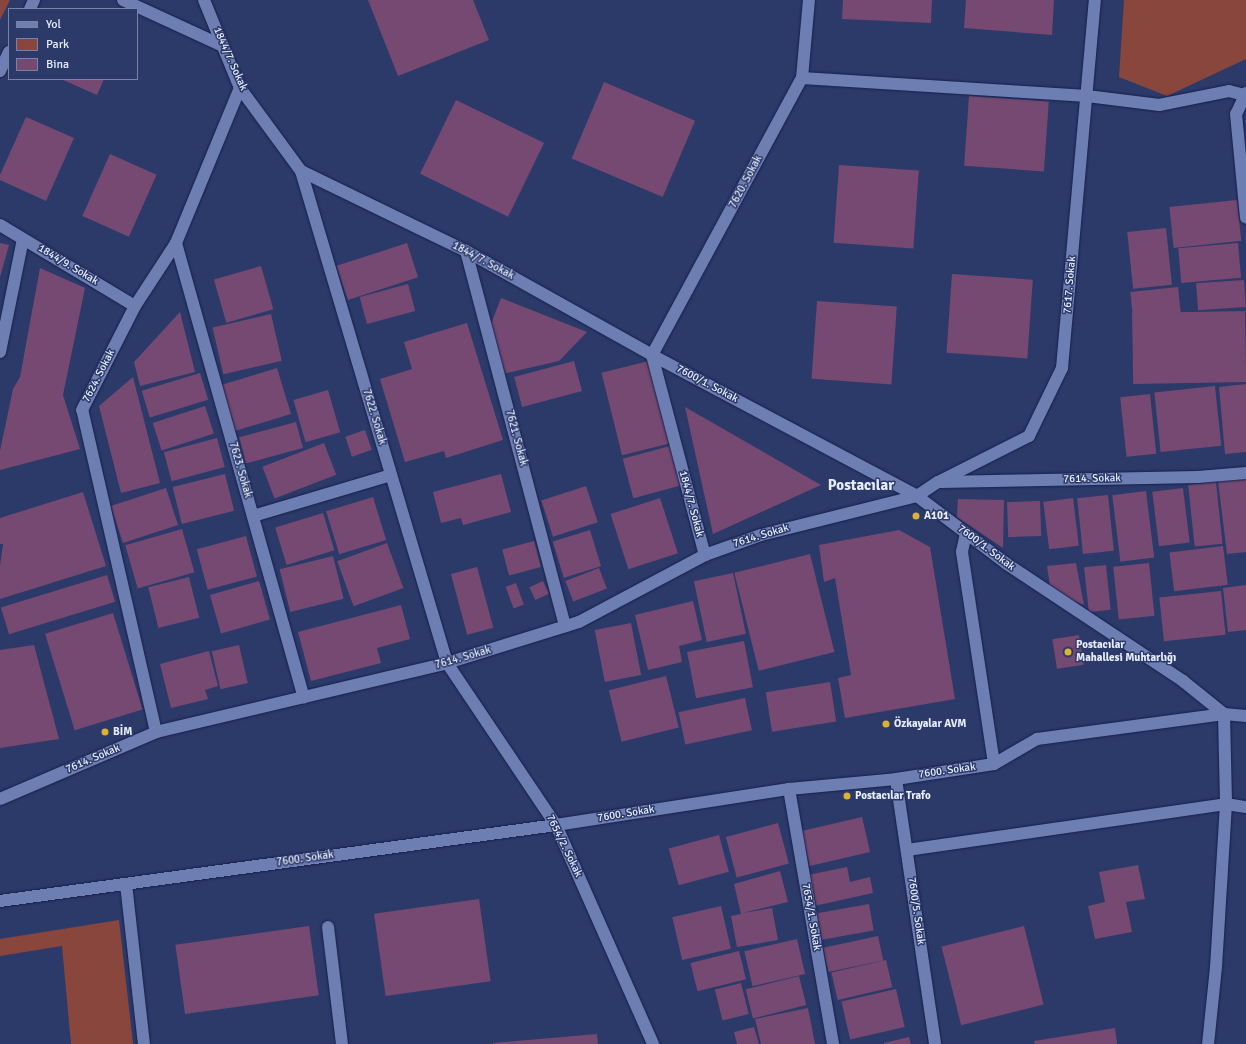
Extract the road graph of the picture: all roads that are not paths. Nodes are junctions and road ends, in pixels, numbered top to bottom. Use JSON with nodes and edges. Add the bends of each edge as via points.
{"nodes":[{"id":1,"x":123,"y":0,"type":"edge"},
{"id":2,"x":204,"y":0,"type":"edge"},
{"id":3,"x":809,"y":0,"type":"edge"},
{"id":4,"x":1095,"y":0,"type":"edge"},
{"id":5,"x":223,"y":46,"type":"junction"},
{"id":6,"x":8,"y":54,"type":"edge"},
{"id":7,"x":0,"y":71,"type":"edge"},
{"id":8,"x":802,"y":78,"type":"junction"},
{"id":9,"x":240,"y":88,"type":"junction"},
{"id":10,"x":1245,"y":94,"type":"edge"},
{"id":11,"x":1087,"y":96,"type":"junction"},
{"id":12,"x":301,"y":171,"type":"junction"},
{"id":13,"x":1246,"y":218,"type":"edge"},
{"id":14,"x":0,"y":225,"type":"edge"},
{"id":15,"x":24,"y":239,"type":"junction"},
{"id":16,"x":176,"y":243,"type":"junction"},
{"id":17,"x":466,"y":251,"type":"junction"},
{"id":18,"x":135,"y":306,"type":"junction"},
{"id":19,"x":0,"y":352,"type":"edge"},
{"id":20,"x":652,"y":355,"type":"junction"},
{"id":21,"x":1246,"y":473,"type":"edge"},
{"id":22,"x":391,"y":475,"type":"junction"},
{"id":23,"x":938,"y":482,"type":"junction"},
{"id":24,"x":917,"y":496,"type":"junction"},
{"id":25,"x":253,"y":516,"type":"junction"},
{"id":26,"x":966,"y":533,"type":"junction"},
{"id":27,"x":705,"y":555,"type":"junction"},
{"id":28,"x":565,"y":626,"type":"junction"},
{"id":29,"x":447,"y":663,"type":"junction"},
{"id":30,"x":304,"y":697,"type":"junction"},
{"id":31,"x":1224,"y":714,"type":"junction"},
{"id":32,"x":1246,"y":716,"type":"edge"},
{"id":33,"x":156,"y":732,"type":"junction"},
{"id":34,"x":994,"y":764,"type":"junction"},
{"id":35,"x":896,"y":779,"type":"junction"},
{"id":36,"x":789,"y":789,"type":"junction"},
{"id":37,"x":0,"y":799,"type":"edge"},
{"id":38,"x":1226,"y":804,"type":"junction"},
{"id":39,"x":1246,"y":807,"type":"edge"},
{"id":40,"x":556,"y":824,"type":"junction"},
{"id":41,"x":907,"y":850,"type":"junction"},
{"id":42,"x":126,"y":884,"type":"junction"},
{"id":43,"x":0,"y":901,"type":"edge"},
{"id":44,"x":328,"y":927,"type":"dead end"},
{"id":45,"x":144,"y":1044,"type":"edge"},
{"id":46,"x":342,"y":1044,"type":"edge"},
{"id":47,"x":653,"y":1044,"type":"edge"},
{"id":48,"x":833,"y":1044,"type":"edge"},
{"id":49,"x":935,"y":1044,"type":"edge"},
{"id":50,"x":1208,"y":1044,"type":"edge"}],
"edges":[{"from":1,"to":5,"type":"street"},
{"from":2,"to":5,"type":"street","name":"1844/7. Sokak"},
{"from":3,"to":8,"type":"street","name":"7620. Sokak"},
{"from":4,"to":11,"type":"street","name":"7617. Sokak"},
{"from":5,"to":9,"type":"street","name":"1844/7. Sokak"},
{"from":6,"to":7,"type":"street"},
{"from":8,"to":11,"type":"street"},
{"from":8,"to":20,"type":"street","name":"7620. Sokak"},
{"from":9,"to":12,"type":"street","name":"1844/7. Sokak"},
{"from":9,"to":16,"type":"street","name":"7624. Sokak"},
{"from":10,"to":11,"type":"street","via":[[1229,91],[1159,105]]},
{"from":10,"to":13,"type":"street","via":[[1236,114]]},
{"from":11,"to":23,"type":"street","name":"7617. Sokak","via":[[1062,368],[1029,436]]},
{"from":12,"to":17,"type":"street","name":"1844/7. Sokak"},
{"from":12,"to":22,"type":"street","name":"7622. Sokak"},
{"from":14,"to":15,"type":"street","name":"1844/9. Sokak"},
{"from":15,"to":18,"type":"street","name":"1844/9. Sokak"},
{"from":15,"to":19,"type":"street"},
{"from":16,"to":18,"type":"street","name":"7624. Sokak"},
{"from":16,"to":25,"type":"street","name":"7623. Sokak"},
{"from":17,"to":20,"type":"street","name":"1844/7. Sokak"},
{"from":17,"to":28,"type":"street","name":"7621. Sokak"},
{"from":18,"to":33,"type":"street","name":"7624. Sokak","via":[[82,410]]},
{"from":20,"to":24,"type":"street","name":"7600/1. Sokak"},
{"from":20,"to":27,"type":"street","name":"1844/7. Sokak"},
{"from":21,"to":23,"type":"street","name":"7614. Sokak","via":[[1198,477]]},
{"from":22,"to":25,"type":"street"},
{"from":22,"to":29,"type":"street","name":"7622. Sokak"},
{"from":23,"to":24,"type":"street","name":"7617. Sokak"},
{"from":24,"to":26,"type":"street","name":"7600/1. Sokak"},
{"from":24,"to":27,"type":"street","name":"7614. Sokak","via":[[761,535]]},
{"from":25,"to":30,"type":"street","name":"7623. Sokak"},
{"from":26,"to":31,"type":"street","name":"7600/1. Sokak","via":[[1007,564],[1183,681]]},
{"from":26,"to":34,"type":"street","via":[[962,552]]},
{"from":27,"to":28,"type":"street","name":"7614. Sokak","via":[[624,600]]},
{"from":28,"to":29,"type":"street","name":"7614. Sokak"},
{"from":29,"to":30,"type":"street","name":"7614. Sokak"},
{"from":29,"to":40,"type":"street","name":"7654/2. Sokak"},
{"from":30,"to":33,"type":"street","name":"7614. Sokak"},
{"from":31,"to":32,"type":"street","name":"7600. Sokak"},
{"from":31,"to":34,"type":"street","name":"7600. Sokak","via":[[1037,739]]},
{"from":31,"to":38,"type":"street"},
{"from":33,"to":37,"type":"street","name":"7614. Sokak"},
{"from":34,"to":35,"type":"street","name":"7600. Sokak"},
{"from":35,"to":36,"type":"street","name":"7600. Sokak"},
{"from":35,"to":41,"type":"street","name":"7600/5. Sokak"},
{"from":36,"to":40,"type":"street","name":"7600. Sokak"},
{"from":36,"to":48,"type":"street","name":"7654/1. Sokak"},
{"from":38,"to":39,"type":"street"},
{"from":38,"to":41,"type":"street"},
{"from":38,"to":50,"type":"street","via":[[1216,967]]},
{"from":40,"to":42,"type":"street","name":"7600. Sokak"},
{"from":40,"to":47,"type":"street","name":"7654/2. Sokak"},
{"from":41,"to":49,"type":"street","name":"7600/5. Sokak"},
{"from":42,"to":43,"type":"street","name":"7600. Sokak"},
{"from":42,"to":45,"type":"street"},
{"from":44,"to":46,"type":"street"}]}
